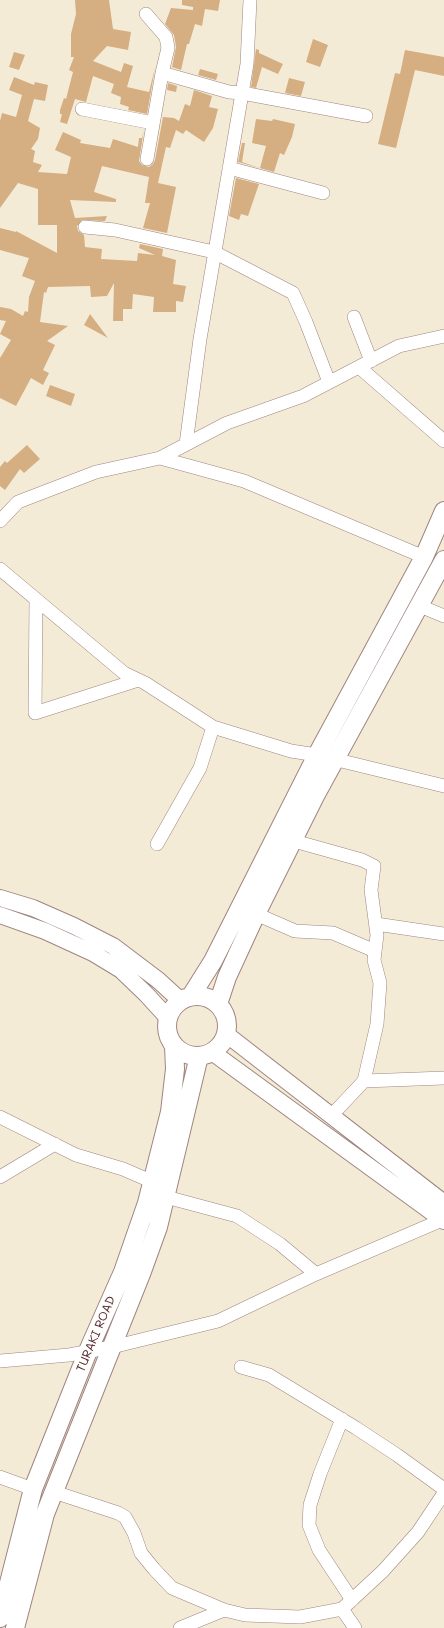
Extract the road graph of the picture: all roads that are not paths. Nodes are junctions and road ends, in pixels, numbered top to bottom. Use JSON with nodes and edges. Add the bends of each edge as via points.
{"nodes":[{"id":1,"x":250,"y":0,"type":"edge"},
{"id":2,"x":146,"y":14,"type":"dead end"},
{"id":3,"x":162,"y":73,"type":"junction"},
{"id":4,"x":242,"y":93,"type":"junction"},
{"id":5,"x":82,"y":109,"type":"dead end"},
{"id":6,"x":366,"y":116,"type":"dead end"},
{"id":7,"x":153,"y":123,"type":"junction"},
{"id":8,"x":147,"y":159,"type":"dead end"},
{"id":9,"x":229,"y":168,"type":"junction"},
{"id":10,"x":323,"y":193,"type":"dead end"},
{"id":11,"x":85,"y":226,"type":"dead end"},
{"id":12,"x":214,"y":252,"type":"junction"},
{"id":13,"x":354,"y":317,"type":"dead end"},
{"id":14,"x":444,"y":336,"type":"edge"},
{"id":15,"x":365,"y":364,"type":"junction"},
{"id":16,"x":329,"y":382,"type":"junction"},
{"id":17,"x":444,"y":441,"type":"edge"},
{"id":18,"x":186,"y":444,"type":"junction"},
{"id":19,"x":160,"y":458,"type":"junction"},
{"id":20,"x":444,"y":511,"type":"edge"},
{"id":21,"x":0,"y":521,"type":"edge"},
{"id":22,"x":424,"y":557,"type":"junction"},
{"id":23,"x":444,"y":560,"type":"edge"},
{"id":24,"x":0,"y":569,"type":"edge"},
{"id":25,"x":36,"y":600,"type":"junction"},
{"id":26,"x":420,"y":606,"type":"junction"},
{"id":27,"x":444,"y":616,"type":"edge"},
{"id":28,"x":138,"y":680,"type":"junction"},
{"id":29,"x":213,"y":727,"type":"junction"},
{"id":30,"x":317,"y":755,"type":"junction"},
{"id":31,"x":336,"y":761,"type":"junction"},
{"id":32,"x":444,"y":786,"type":"edge"},
{"id":33,"x":294,"y":841,"type":"junction"},
{"id":34,"x":157,"y":844,"type":"dead end"},
{"id":35,"x":0,"y":898,"type":"edge"},
{"id":36,"x":256,"y":914,"type":"junction"},
{"id":37,"x":0,"y":915,"type":"edge"},
{"id":38,"x":376,"y":924,"type":"junction"},
{"id":39,"x":444,"y":934,"type":"edge"},
{"id":40,"x":375,"y":951,"type":"junction"},
{"id":41,"x":186,"y":998,"type":"junction"},
{"id":42,"x":218,"y":1004,"type":"junction"},
{"id":43,"x":168,"y":1018,"type":"junction"},
{"id":44,"x":226,"y":1034,"type":"junction"},
{"id":45,"x":174,"y":1046,"type":"junction"},
{"id":46,"x":206,"y":1054,"type":"junction"},
{"id":47,"x":444,"y":1078,"type":"edge"},
{"id":48,"x":364,"y":1081,"type":"junction"},
{"id":49,"x":331,"y":1116,"type":"junction"},
{"id":50,"x":0,"y":1117,"type":"edge"},
{"id":51,"x":55,"y":1144,"type":"junction"},
{"id":52,"x":0,"y":1177,"type":"edge"},
{"id":53,"x":153,"y":1182,"type":"junction"},
{"id":54,"x":166,"y":1197,"type":"junction"},
{"id":55,"x":444,"y":1203,"type":"edge"},
{"id":56,"x":443,"y":1221,"type":"edge"},
{"id":57,"x":316,"y":1274,"type":"junction"},
{"id":58,"x":112,"y":1347,"type":"junction"},
{"id":59,"x":88,"y":1352,"type":"junction"},
{"id":60,"x":0,"y":1360,"type":"edge"},
{"id":61,"x":241,"y":1366,"type":"dead end"},
{"id":62,"x":342,"y":1419,"type":"junction"},
{"id":63,"x":0,"y":1477,"type":"edge"},
{"id":64,"x":33,"y":1489,"type":"junction"},
{"id":65,"x":444,"y":1489,"type":"edge"},
{"id":66,"x":54,"y":1492,"type":"junction"},
{"id":67,"x":444,"y":1493,"type":"edge"},
{"id":68,"x":352,"y":1600,"type":"junction"},
{"id":69,"x":342,"y":1609,"type":"junction"},
{"id":70,"x":224,"y":1610,"type":"junction"},
{"id":71,"x":0,"y":1618,"type":"edge"},
{"id":72,"x":15,"y":1628,"type":"edge"},
{"id":73,"x":180,"y":1628,"type":"edge"},
{"id":74,"x":355,"y":1628,"type":"edge"}],
"edges":[{"from":1,"to":4,"type":"street","via":[[247,64]]},
{"from":2,"to":3,"type":"street","via":[[166,37],[168,48]]},
{"from":3,"to":4,"type":"street","via":[[229,92]]},
{"from":3,"to":7,"type":"street"},
{"from":4,"to":6,"type":"street"},
{"from":4,"to":9,"type":"street"},
{"from":5,"to":7,"type":"street"},
{"from":7,"to":8,"type":"street"},
{"from":9,"to":10,"type":"street"},
{"from":9,"to":12,"type":"street"},
{"from":11,"to":12,"type":"street","via":[[115,230]]},
{"from":12,"to":16,"type":"street","via":[[293,293]]},
{"from":12,"to":18,"type":"street"},
{"from":13,"to":15,"type":"street"},
{"from":14,"to":15,"type":"street","via":[[399,346]]},
{"from":15,"to":16,"type":"street"},
{"from":15,"to":17,"type":"street"},
{"from":16,"to":18,"type":"street","via":[[303,396],[227,424]]},
{"from":18,"to":19,"type":"street"},
{"from":19,"to":21,"type":"street","via":[[96,472],[18,502]]},
{"from":19,"to":22,"type":"street","via":[[244,481]]},
{"from":20,"to":22,"type":"main road"},
{"from":22,"to":30,"type":"main road"},
{"from":23,"to":26,"type":"main road"},
{"from":24,"to":25,"type":"street"},
{"from":25,"to":28,"type":"street","via":[[111,663]]},
{"from":25,"to":28,"type":"street","via":[[35,713]]},
{"from":26,"to":27,"type":"street"},
{"from":26,"to":31,"type":"main road"},
{"from":28,"to":29,"type":"street"},
{"from":29,"to":30,"type":"street","via":[[292,751]]},
{"from":29,"to":34,"type":"street","via":[[200,768]]},
{"from":30,"to":31,"type":"street"},
{"from":30,"to":41,"type":"main road","via":[[213,961]]},
{"from":31,"to":32,"type":"street"},
{"from":31,"to":33,"type":"main road","via":[[315,796]]},
{"from":33,"to":36,"type":"main road"},
{"from":33,"to":38,"type":"street","via":[[362,860],[374,866],[371,890]]},
{"from":35,"to":41,"type":"street","via":[[33,908],[113,946]]},
{"from":36,"to":40,"type":"street","via":[[295,931],[333,932]]},
{"from":36,"to":42,"type":"main road","via":[[227,977]]},
{"from":37,"to":43,"type":"street","via":[[93,953],[121,970]]},
{"from":38,"to":39,"type":"street"},
{"from":38,"to":40,"type":"street"},
{"from":40,"to":48,"type":"street","via":[[374,960],[380,983],[376,1024]]},
{"from":41,"to":42,"type":"main road","via":[[205,997]]},
{"from":41,"to":43,"type":"main road"},
{"from":42,"to":44,"type":"main road","via":[[226,1018]]},
{"from":43,"to":45,"type":"main road","via":[[167,1033]]},
{"from":44,"to":46,"type":"main road","via":[[221,1044]]},
{"from":44,"to":49,"type":"street"},
{"from":45,"to":46,"type":"main road","via":[[185,1054]]},
{"from":45,"to":53,"type":"main road","name":"TURAKI ROAD","via":[[175,1069],[170,1112]]},
{"from":46,"to":54,"type":"main road"},
{"from":46,"to":56,"type":"street","via":[[378,1172]]},
{"from":47,"to":48,"type":"street"},
{"from":48,"to":49,"type":"street"},
{"from":49,"to":55,"type":"street"},
{"from":50,"to":51,"type":"street"},
{"from":51,"to":52,"type":"street"},
{"from":51,"to":53,"type":"street"},
{"from":53,"to":59,"type":"main road","name":"TURAKI ROAD","via":[[122,1272]]},
{"from":54,"to":57,"type":"street","via":[[237,1216],[280,1244]]},
{"from":54,"to":58,"type":"main road","via":[[149,1254]]},
{"from":56,"to":57,"type":"street"},
{"from":57,"to":58,"type":"street","via":[[218,1321]]},
{"from":58,"to":59,"type":"street"},
{"from":58,"to":66,"type":"main road"},
{"from":59,"to":60,"type":"street"},
{"from":59,"to":64,"type":"main road","name":"TURAKI ROAD"},
{"from":61,"to":62,"type":"street","via":[[269,1375]]},
{"from":62,"to":65,"type":"street"},
{"from":62,"to":68,"type":"street","via":[[310,1505],[309,1525],[319,1550]]},
{"from":63,"to":64,"type":"street"},
{"from":64,"to":71,"type":"main road","name":"TURAKI ROAD"},
{"from":66,"to":70,"type":"street","via":[[118,1513],[125,1518],[142,1553],[172,1588]]},
{"from":66,"to":72,"type":"main road","via":[[45,1514]]},
{"from":67,"to":68,"type":"street","via":[[418,1532],[383,1571]]},
{"from":68,"to":69,"type":"street"},
{"from":69,"to":70,"type":"street","via":[[300,1617],[245,1615]]},
{"from":69,"to":74,"type":"street"},
{"from":70,"to":73,"type":"street"}]}
